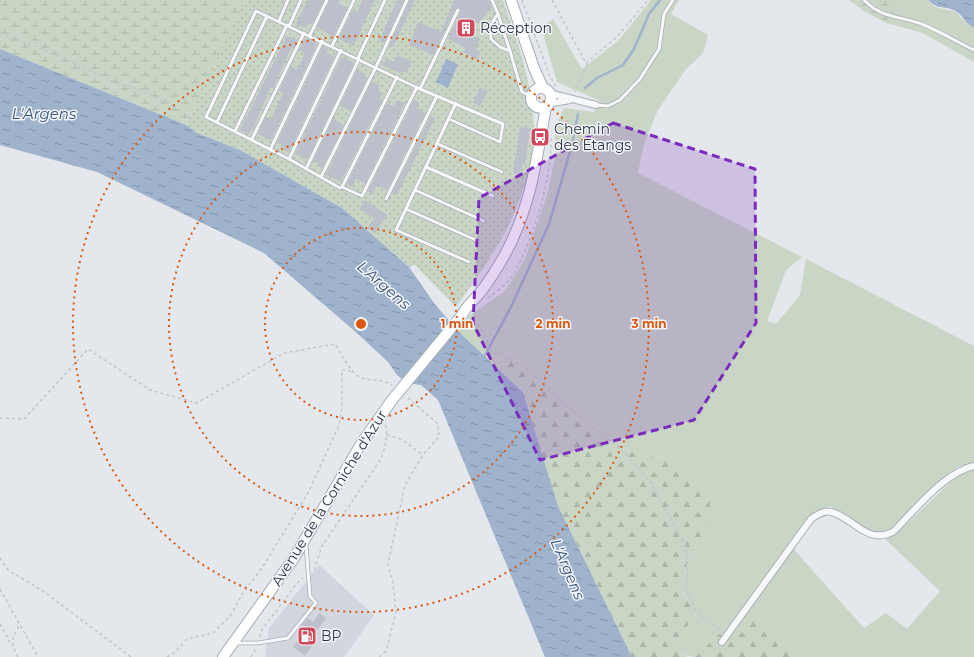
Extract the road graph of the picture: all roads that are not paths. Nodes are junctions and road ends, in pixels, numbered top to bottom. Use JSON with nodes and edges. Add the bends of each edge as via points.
{"nodes":[{"id":1,"x":288,"y":0,"type":"edge"},
{"id":2,"x":301,"y":0,"type":"edge"},
{"id":3,"x":327,"y":0,"type":"edge"},
{"id":4,"x":354,"y":0,"type":"edge"},
{"id":5,"x":385,"y":0,"type":"edge"},
{"id":6,"x":407,"y":0,"type":"edge"},
{"id":7,"x":492,"y":0,"type":"edge"},
{"id":8,"x":511,"y":0,"type":"edge"},
{"id":9,"x":673,"y":0,"type":"edge"},
{"id":10,"x":864,"y":0,"type":"edge"},
{"id":11,"x":458,"y":10,"type":"dead end"},
{"id":12,"x":498,"y":14,"type":"junction"},
{"id":13,"x":267,"y":16,"type":"junction"},
{"id":14,"x":279,"y":21,"type":"junction"},
{"id":15,"x":288,"y":25,"type":"junction"},
{"id":16,"x":304,"y":33,"type":"junction"},
{"id":17,"x":310,"y":35,"type":"junction"},
{"id":18,"x":322,"y":41,"type":"junction"},
{"id":19,"x":332,"y":46,"type":"junction"},
{"id":20,"x":341,"y":50,"type":"junction"},
{"id":21,"x":974,"y":50,"type":"edge"},
{"id":22,"x":510,"y":51,"type":"junction"},
{"id":23,"x":359,"y":58,"type":"junction"},
{"id":24,"x":376,"y":67,"type":"junction"},
{"id":25,"x":397,"y":77,"type":"junction"},
{"id":26,"x":419,"y":88,"type":"junction"},
{"id":27,"x":541,"y":94,"type":"junction"},
{"id":28,"x":437,"y":96,"type":"junction"},
{"id":29,"x":574,"y":100,"type":"junction"},
{"id":30,"x":456,"y":103,"type":"junction"},
{"id":31,"x":547,"y":105,"type":"junction"},
{"id":32,"x":596,"y":105,"type":"joint"},
{"id":33,"x":449,"y":119,"type":"junction"},
{"id":34,"x":217,"y":122,"type":"junction"},
{"id":35,"x":235,"y":131,"type":"junction"},
{"id":36,"x":540,"y":131,"type":"junction"},
{"id":37,"x":252,"y":139,"type":"junction"},
{"id":38,"x":438,"y":144,"type":"junction"},
{"id":39,"x":270,"y":150,"type":"junction"},
{"id":40,"x":288,"y":159,"type":"junction"},
{"id":41,"x":426,"y":167,"type":"junction"},
{"id":42,"x":306,"y":169,"type":"junction"},
{"id":43,"x":502,"y":172,"type":"dead end"},
{"id":44,"x":321,"y":177,"type":"junction"},
{"id":45,"x":342,"y":187,"type":"junction"},
{"id":46,"x":415,"y":190,"type":"junction"},
{"id":47,"x":493,"y":196,"type":"dead end"},
{"id":48,"x":386,"y":199,"type":"dead end"},
{"id":49,"x":406,"y":209,"type":"junction"},
{"id":50,"x":484,"y":221,"type":"dead end"},
{"id":51,"x":478,"y":241,"type":"dead end"},
{"id":52,"x":469,"y":262,"type":"dead end"},
{"id":53,"x":974,"y":466,"type":"edge"},
{"id":54,"x":305,"y":541,"type":"junction"},
{"id":55,"x":722,"y":642,"type":"dead end"},
{"id":56,"x":234,"y":643,"type":"junction"},
{"id":57,"x":223,"y":657,"type":"edge"}],
"edges":[{"from":1,"to":14,"type":"lane"},
{"from":2,"to":15,"type":"lane"},
{"from":3,"to":17,"type":"lane"},
{"from":4,"to":19,"type":"lane"},
{"from":5,"to":23,"type":"lane"},
{"from":6,"to":24,"type":"lane"},
{"from":7,"to":12,"type":"lane"},
{"from":8,"to":27,"type":"main road","name":"Avenue de la Corniche d'Azur"},
{"from":9,"to":32,"type":"lane","via":[[664,14],[659,49],[640,79],[620,100],[608,106]]},
{"from":10,"to":21,"type":"lane","via":[[887,16],[923,25]]},
{"from":11,"to":26,"type":"lane"},
{"from":12,"to":22,"type":"lane"},
{"from":12,"to":22,"type":"lane","via":[[493,19],[490,29],[491,39]]},
{"from":13,"to":14,"type":"lane"},
{"from":13,"to":34,"type":"lane"},
{"from":13,"to":34,"type":"lane","via":[[256,11],[206,117]]},
{"from":14,"to":15,"type":"lane"},
{"from":15,"to":16,"type":"lane"},
{"from":15,"to":35,"type":"lane"},
{"from":16,"to":17,"type":"lane"},
{"from":16,"to":37,"type":"lane"},
{"from":17,"to":18,"type":"lane"},
{"from":18,"to":19,"type":"lane"},
{"from":18,"to":39,"type":"lane"},
{"from":19,"to":20,"type":"lane"},
{"from":20,"to":23,"type":"lane"},
{"from":20,"to":40,"type":"lane"},
{"from":22,"to":27,"type":"lane","via":[[522,92]]},
{"from":23,"to":24,"type":"lane"},
{"from":23,"to":42,"type":"lane"},
{"from":24,"to":25,"type":"lane"},
{"from":24,"to":44,"type":"lane"},
{"from":25,"to":26,"type":"lane"},
{"from":25,"to":45,"type":"lane"},
{"from":26,"to":28,"type":"lane"},
{"from":26,"to":45,"type":"lane","via":[[362,196]]},
{"from":27,"to":29,"type":"street"},
{"from":27,"to":31,"type":"main road","via":[[540,108]]},
{"from":27,"to":36,"type":"main road","name":"Avenue de la Corniche d'Azur"},
{"from":28,"to":30,"type":"lane"},
{"from":28,"to":48,"type":"lane"},
{"from":29,"to":31,"type":"street"},
{"from":29,"to":32,"type":"street"},
{"from":30,"to":33,"type":"lane"},
{"from":30,"to":33,"type":"lane","via":[[503,124],[500,142]]},
{"from":31,"to":36,"type":"main road","name":"Avenue de la Corniche d'Azur"},
{"from":33,"to":38,"type":"lane"},
{"from":34,"to":35,"type":"lane"},
{"from":35,"to":37,"type":"lane"},
{"from":36,"to":54,"type":"main road","name":"Avenue de la Corniche d'Azur","bridge":true,"via":[[534,177],[519,224],[498,265],[480,293],[382,413],[357,450]]},
{"from":37,"to":39,"type":"lane"},
{"from":38,"to":41,"type":"lane"},
{"from":38,"to":43,"type":"lane"},
{"from":39,"to":40,"type":"lane"},
{"from":40,"to":42,"type":"lane"},
{"from":41,"to":46,"type":"lane"},
{"from":41,"to":47,"type":"lane"},
{"from":42,"to":44,"type":"lane"},
{"from":44,"to":45,"type":"lane"},
{"from":46,"to":49,"type":"lane"},
{"from":46,"to":50,"type":"lane"},
{"from":49,"to":51,"type":"lane"},
{"from":49,"to":52,"type":"lane","via":[[396,230]]},
{"from":53,"to":55,"type":"street","via":[[956,473],[943,483],[893,532],[886,535],[860,530],[831,512],[812,519]]},
{"from":54,"to":56,"type":"main road","name":"Avenue de la Corniche d'Azur"},
{"from":54,"to":56,"type":"lane","via":[[310,596],[316,603],[288,638],[258,643]]},
{"from":56,"to":57,"type":"main road","name":"Avenue de la Corniche d'Azur"}]}
